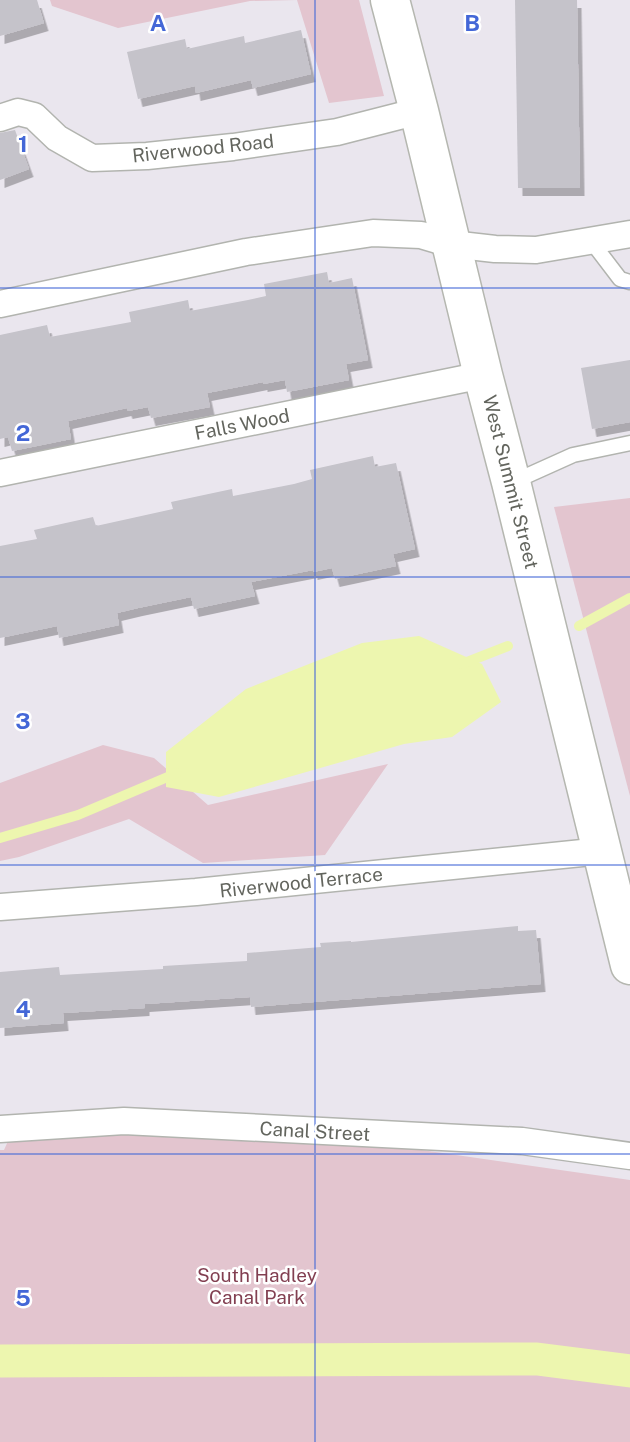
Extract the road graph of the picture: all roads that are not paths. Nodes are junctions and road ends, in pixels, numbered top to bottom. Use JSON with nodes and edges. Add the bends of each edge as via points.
{"nodes":[{"id":1,"x":390,"y":0,"type":"edge"},
{"id":2,"x":419,"y":111,"type":"junction"},
{"id":3,"x":0,"y":118,"type":"edge"},
{"id":4,"x":630,"y":234,"type":"edge"},
{"id":5,"x":591,"y":241,"type":"junction"},
{"id":6,"x":451,"y":244,"type":"junction"},
{"id":7,"x":630,"y":282,"type":"edge"},
{"id":8,"x":0,"y":303,"type":"edge"},
{"id":9,"x":483,"y":376,"type":"junction"},
{"id":10,"x":630,"y":443,"type":"edge"},
{"id":11,"x":0,"y":472,"type":"edge"},
{"id":12,"x":511,"y":482,"type":"junction"},
{"id":13,"x":602,"y":851,"type":"junction"},
{"id":14,"x":0,"y":907,"type":"edge"},
{"id":15,"x":630,"y":965,"type":"edge"},
{"id":16,"x":0,"y":1129,"type":"edge"},
{"id":17,"x":630,"y":1156,"type":"edge"}],
"edges":[{"from":1,"to":2,"type":"street","name":"West Summit Street"},
{"from":2,"to":3,"type":"street","name":"Riverwood Road","via":[[337,132],[233,147],[92,158],[57,138],[34,116],[18,112]]},
{"from":2,"to":6,"type":"street","name":"West Summit Street"},
{"from":4,"to":5,"type":"street"},
{"from":5,"to":6,"type":"street","via":[[536,250]]},
{"from":5,"to":7,"type":"lane","via":[[620,279]]},
{"from":6,"to":8,"type":"street","via":[[421,235],[373,233],[246,252]]},
{"from":6,"to":9,"type":"street","name":"West Summit Street"},
{"from":9,"to":11,"type":"street","name":"Falls Wood"},
{"from":9,"to":12,"type":"street","name":"West Summit Street"},
{"from":10,"to":12,"type":"lane","via":[[573,455]]},
{"from":12,"to":13,"type":"street","name":"West Summit Street"},
{"from":13,"to":14,"type":"street","name":"Riverwood Terrace"},
{"from":13,"to":15,"type":"street","name":"West Summit Street"},
{"from":16,"to":17,"type":"street","name":"Canal Street","via":[[124,1121],[522,1141]]}]}
